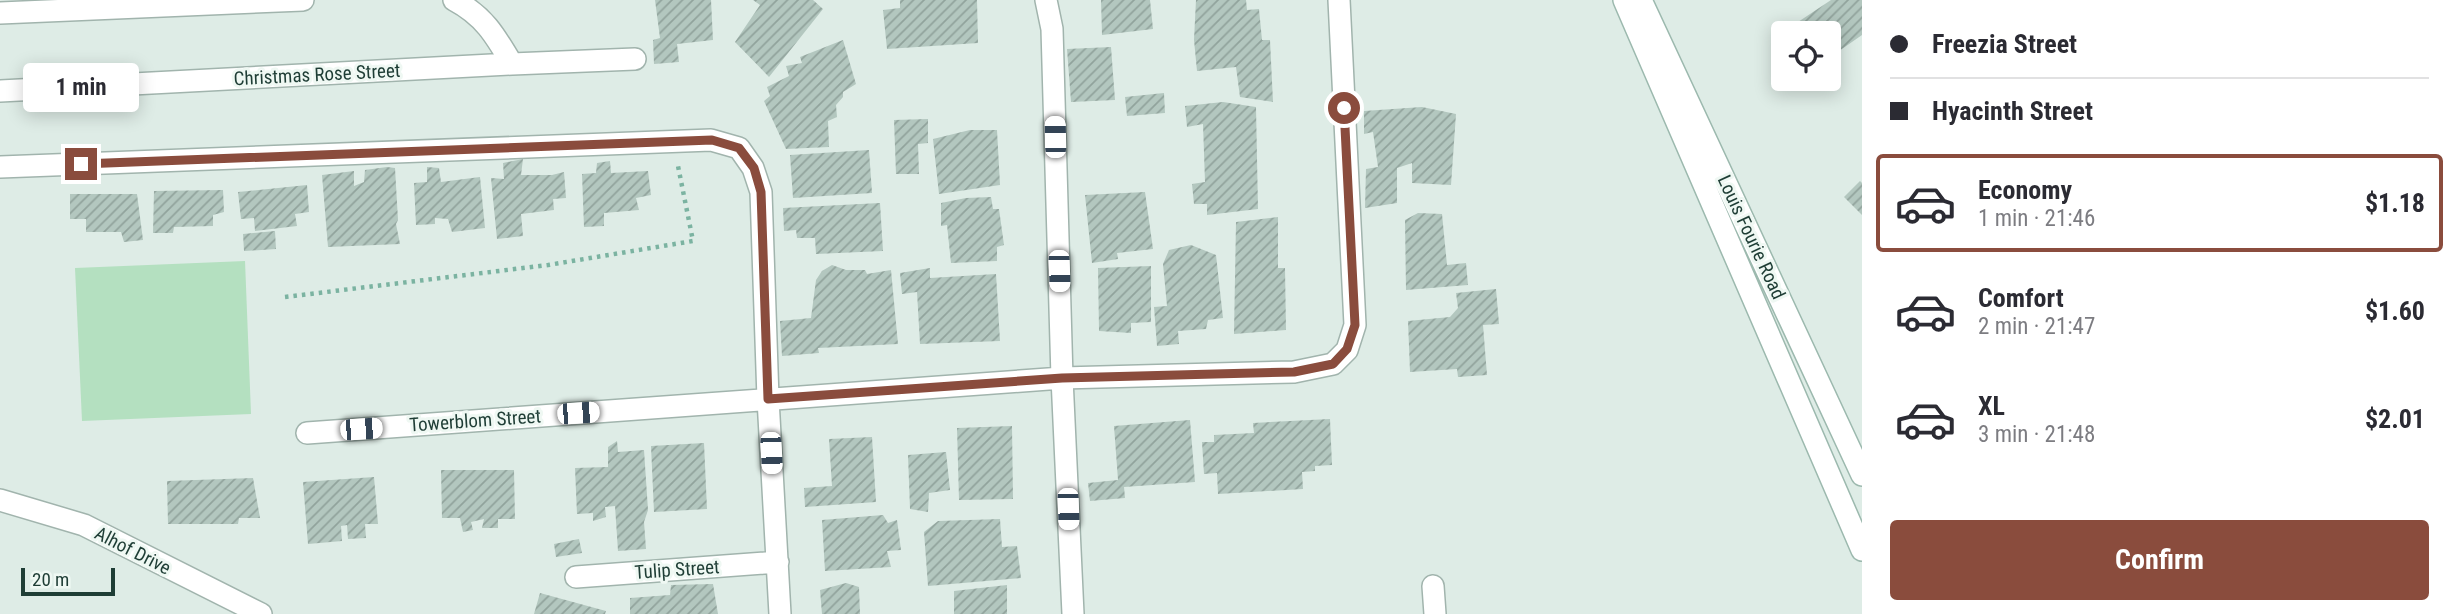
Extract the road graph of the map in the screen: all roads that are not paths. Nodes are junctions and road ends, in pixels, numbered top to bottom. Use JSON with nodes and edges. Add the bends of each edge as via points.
{"nodes":[{"id":1,"x":303,"y":0,"type":"edge"},
{"id":2,"x":454,"y":0,"type":"edge"},
{"id":3,"x":1046,"y":0,"type":"edge"},
{"id":4,"x":1339,"y":0,"type":"edge"},
{"id":5,"x":1624,"y":0,"type":"edge"},
{"id":6,"x":1642,"y":0,"type":"edge"},
{"id":7,"x":0,"y":13,"type":"edge"},
{"id":8,"x":635,"y":59,"type":"dead end"},
{"id":9,"x":512,"y":64,"type":"junction"},
{"id":10,"x":0,"y":91,"type":"edge"},
{"id":11,"x":0,"y":167,"type":"edge"},
{"id":12,"x":1062,"y":378,"type":"junction"},
{"id":13,"x":768,"y":399,"type":"junction"},
{"id":14,"x":307,"y":433,"type":"dead end"},
{"id":15,"x":1862,"y":475,"type":"edge"},
{"id":16,"x":0,"y":500,"type":"edge"},
{"id":17,"x":1862,"y":550,"type":"edge"},
{"id":18,"x":778,"y":562,"type":"junction"},
{"id":19,"x":576,"y":577,"type":"dead end"},
{"id":20,"x":1433,"y":586,"type":"dead end"},
{"id":21,"x":258,"y":614,"type":"edge"},
{"id":22,"x":780,"y":614,"type":"edge"},
{"id":23,"x":1073,"y":614,"type":"edge"},
{"id":24,"x":1435,"y":614,"type":"edge"}],
"edges":[{"from":1,"to":7,"type":"street"},
{"from":2,"to":9,"type":"street","via":[[490,27]]},
{"from":3,"to":12,"type":"street","via":[[1052,29]]},
{"from":4,"to":12,"type":"street","name":"Towerblom Street","via":[[1355,325],[1347,349],[1333,364],[1294,372]]},
{"from":5,"to":17,"type":"street"},
{"from":6,"to":15,"type":"street","name":"Louis Fourie Road"},
{"from":8,"to":9,"type":"street","name":"Christmas Rose Street"},
{"from":9,"to":10,"type":"street","name":"Christmas Rose Street"},
{"from":11,"to":13,"type":"street","via":[[673,141],[712,140],[739,148],[754,168],[761,192]]},
{"from":12,"to":13,"type":"street","name":"Towerblom Street"},
{"from":12,"to":23,"type":"street"},
{"from":13,"to":14,"type":"street","name":"Towerblom Street"},
{"from":13,"to":18,"type":"street"},
{"from":16,"to":21,"type":"street","name":"Alhof Drive","via":[[84,525]]},
{"from":18,"to":19,"type":"street","name":"Tulip Street"},
{"from":18,"to":22,"type":"street"},
{"from":20,"to":24,"type":"street"}]}
